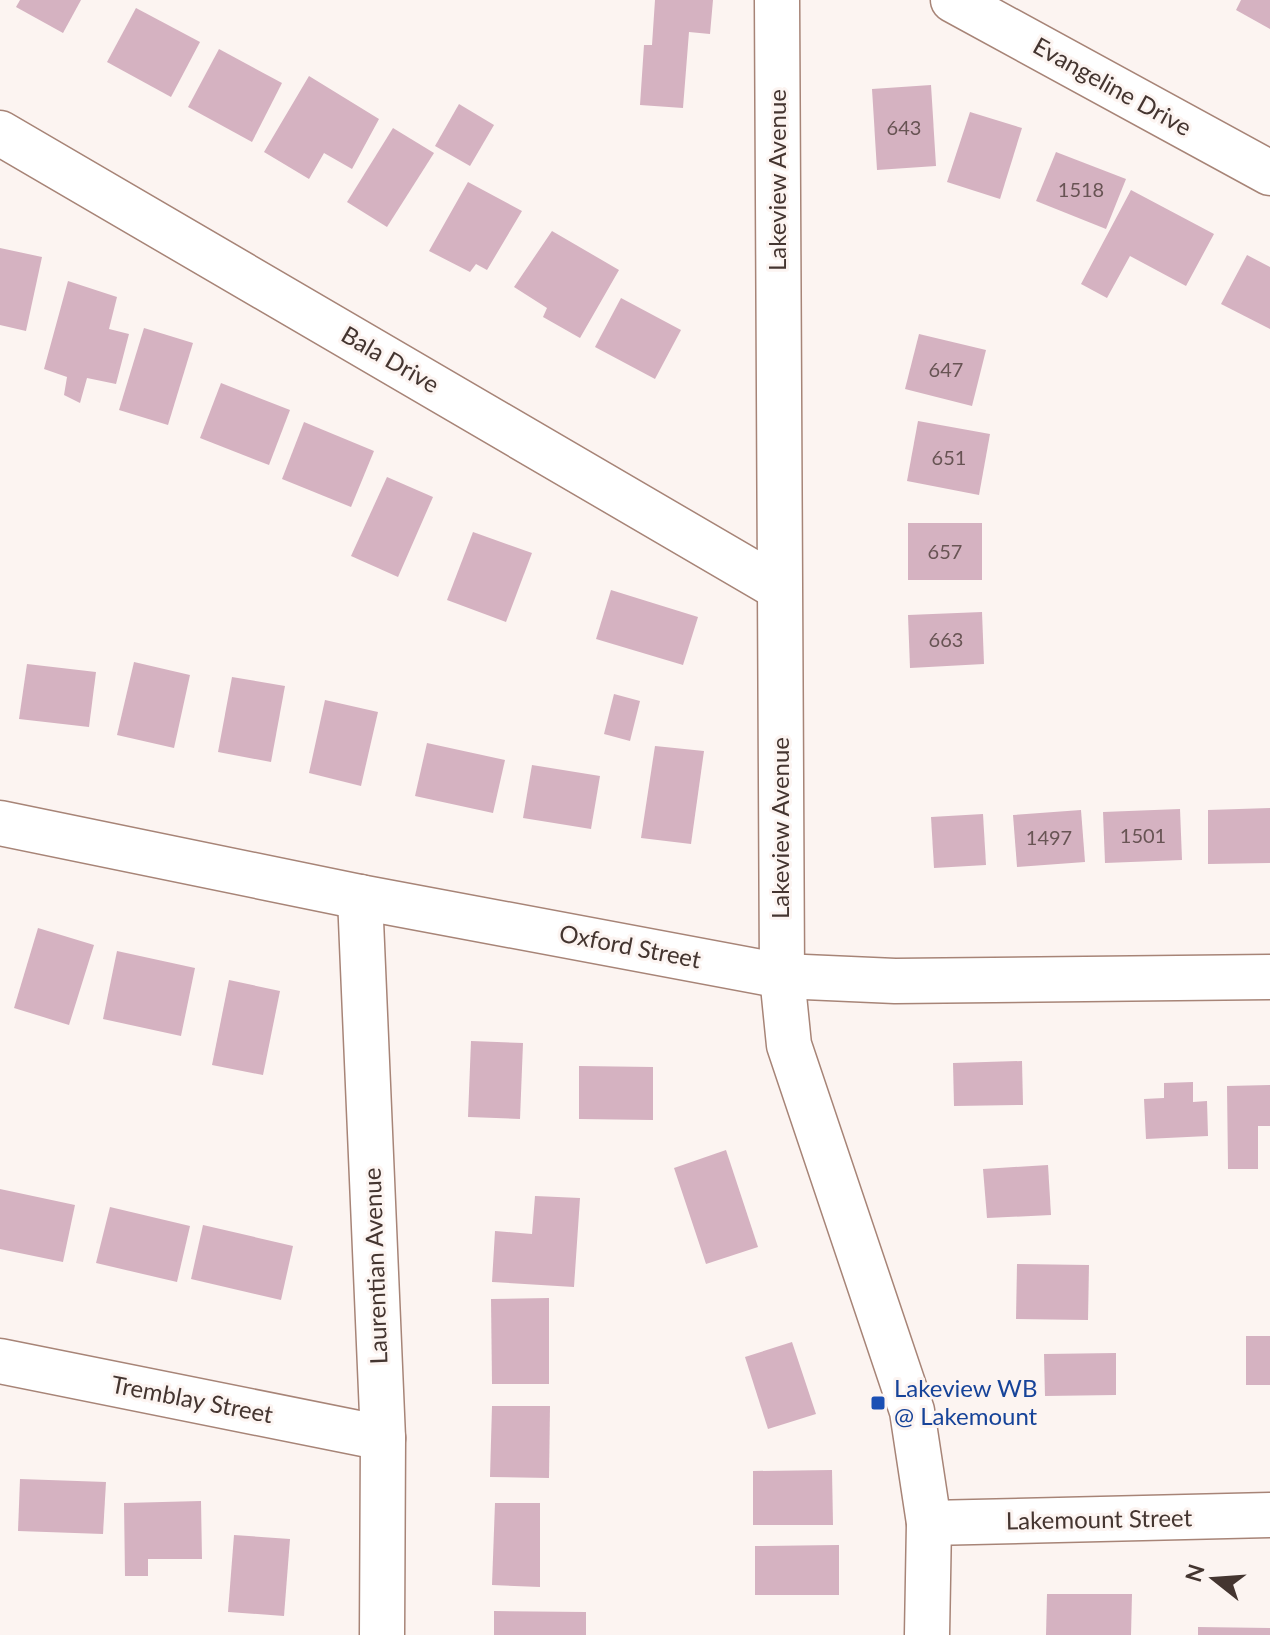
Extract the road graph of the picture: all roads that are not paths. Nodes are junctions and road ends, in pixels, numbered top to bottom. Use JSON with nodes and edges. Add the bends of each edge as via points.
{"nodes":[{"id":1,"x":777,"y":0,"type":"edge"},
{"id":2,"x":953,"y":0,"type":"edge"},
{"id":3,"x":0,"y":133,"type":"edge"},
{"id":4,"x":1270,"y":173,"type":"edge"},
{"id":5,"x":779,"y":588,"type":"junction"},
{"id":6,"x":0,"y":823,"type":"edge"},
{"id":7,"x":360,"y":897,"type":"junction"},
{"id":8,"x":782,"y":976,"type":"junction"},
{"id":9,"x":1270,"y":977,"type":"edge"},
{"id":10,"x":0,"y":1361,"type":"edge"},
{"id":11,"x":383,"y":1438,"type":"junction"},
{"id":12,"x":1270,"y":1515,"type":"edge"},
{"id":13,"x":929,"y":1523,"type":"junction"},
{"id":14,"x":382,"y":1635,"type":"edge"},
{"id":15,"x":927,"y":1635,"type":"edge"}],
"edges":[{"from":1,"to":5,"type":"street","name":"Lakeview Avenue"},
{"from":2,"to":4,"type":"street","name":"Evangeline Drive"},
{"from":3,"to":5,"type":"street","name":"Bala Drive"},
{"from":5,"to":8,"type":"street","name":"Lakeview Avenue"},
{"from":6,"to":7,"type":"street","name":"Oxford Street"},
{"from":7,"to":8,"type":"street","name":"Oxford Street"},
{"from":7,"to":11,"type":"street","name":"Laurentian Avenue"},
{"from":8,"to":9,"type":"street","name":"Oxford Street","via":[[895,981]]},
{"from":8,"to":13,"type":"street","name":"Lakeview Avenue","via":[[789,1045],[912,1411]]},
{"from":10,"to":11,"type":"street","name":"Tremblay Street"},
{"from":11,"to":14,"type":"street","name":"Laurentian Avenue"},
{"from":12,"to":13,"type":"street","name":"Lakemount Street"},
{"from":13,"to":15,"type":"street","name":"Lakeview Avenue"}]}
